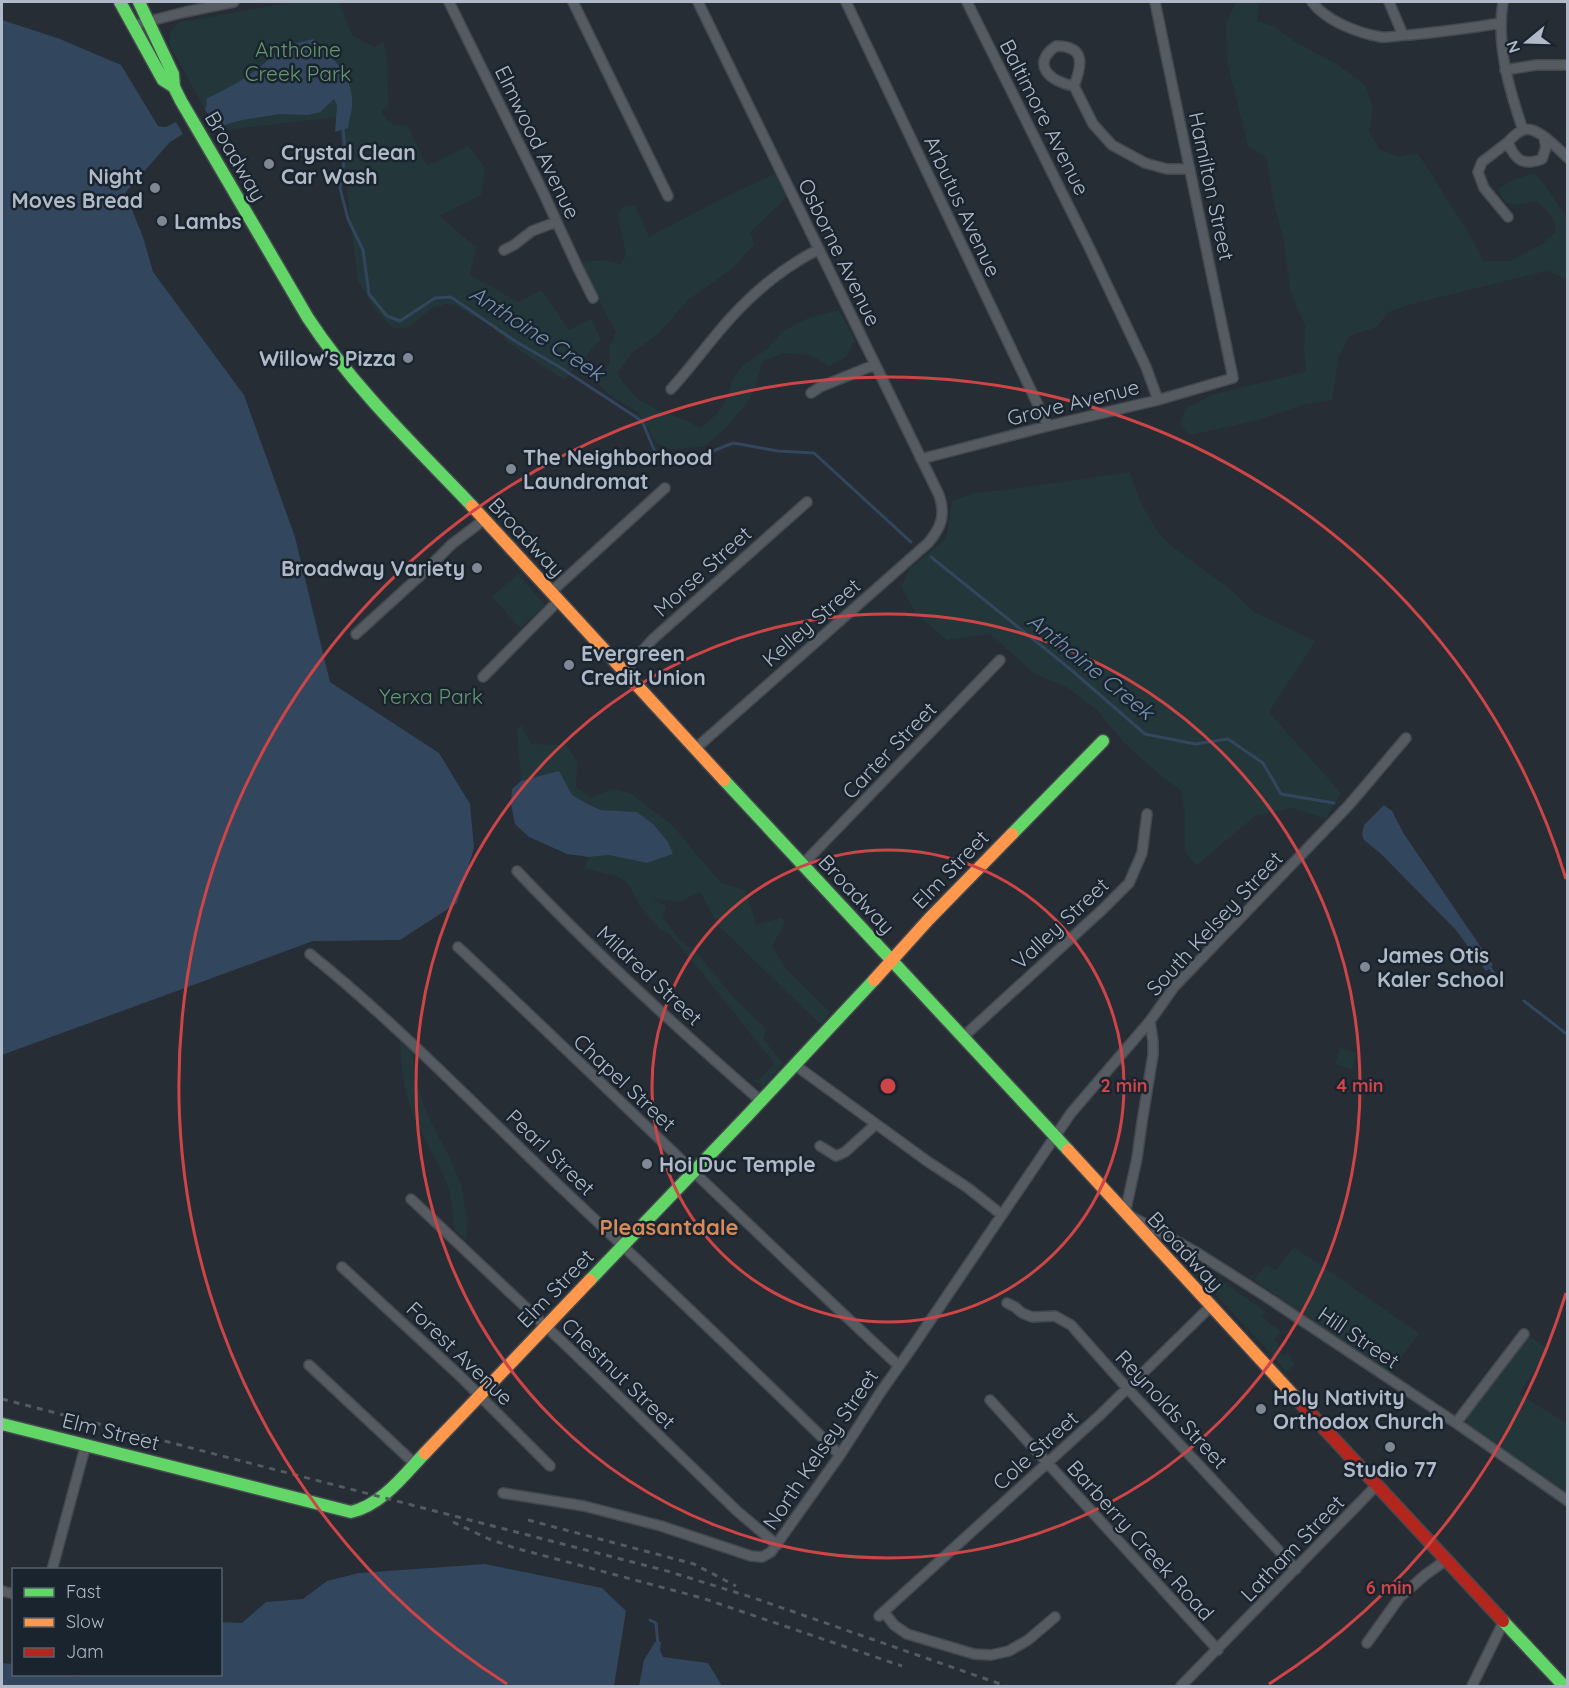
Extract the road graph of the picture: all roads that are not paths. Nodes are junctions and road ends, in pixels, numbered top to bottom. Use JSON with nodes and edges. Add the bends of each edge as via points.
{"nodes":[{"id":1,"x":120,"y":2,"type":"edge"},
{"id":2,"x":139,"y":2,"type":"edge"},
{"id":3,"x":234,"y":2,"type":"edge"},
{"id":4,"x":449,"y":2,"type":"edge"},
{"id":5,"x":573,"y":2,"type":"edge"},
{"id":6,"x":698,"y":2,"type":"edge"},
{"id":7,"x":846,"y":2,"type":"edge"},
{"id":8,"x":967,"y":2,"type":"edge"},
{"id":9,"x":1155,"y":2,"type":"edge"},
{"id":10,"x":1312,"y":2,"type":"edge"},
{"id":11,"x":1389,"y":2,"type":"edge"},
{"id":12,"x":1503,"y":2,"type":"edge"},
{"id":13,"x":148,"y":21,"type":"junction"},
{"id":14,"x":1501,"y":23,"type":"junction"},
{"id":15,"x":135,"y":25,"type":"junction"},
{"id":16,"x":1403,"y":35,"type":"junction"},
{"id":17,"x":1568,"y":65,"type":"edge"},
{"id":18,"x":1505,"y":70,"type":"junction"},
{"id":19,"x":1074,"y":86,"type":"junction"},
{"id":20,"x":174,"y":87,"type":"junction"},
{"id":21,"x":1523,"y":130,"type":"junction"},
{"id":22,"x":1544,"y":138,"type":"junction"},
{"id":23,"x":1508,"y":142,"type":"junction"},
{"id":24,"x":1568,"y":158,"type":"edge"},
{"id":25,"x":1190,"y":170,"type":"junction"},
{"id":26,"x":668,"y":196,"type":"dead end"},
{"id":27,"x":1508,"y":217,"type":"dead end"},
{"id":28,"x":556,"y":222,"type":"junction"},
{"id":29,"x":819,"y":249,"type":"junction"},
{"id":30,"x":504,"y":250,"type":"dead end"},
{"id":31,"x":593,"y":298,"type":"dead end"},
{"id":32,"x":874,"y":365,"type":"junction"},
{"id":33,"x":1233,"y":378,"type":"joint"},
{"id":34,"x":671,"y":389,"type":"dead end"},
{"id":35,"x":812,"y":393,"type":"dead end"},
{"id":36,"x":1158,"y":400,"type":"junction"},
{"id":37,"x":1048,"y":426,"type":"junction"},
{"id":38,"x":921,"y":459,"type":"junction"},
{"id":39,"x":665,"y":488,"type":"dead end"},
{"id":40,"x":807,"y":502,"type":"dead end"},
{"id":41,"x":484,"y":519,"type":"junction"},
{"id":42,"x":943,"y":519,"type":"joint"},
{"id":43,"x":555,"y":596,"type":"junction"},
{"id":44,"x":356,"y":634,"type":"dead end"},
{"id":45,"x":1000,"y":660,"type":"dead end"},
{"id":46,"x":624,"y":671,"type":"junction"},
{"id":47,"x":483,"y":677,"type":"dead end"},
{"id":48,"x":1406,"y":738,"type":"dead end"},
{"id":49,"x":1103,"y":741,"type":"dead end"},
{"id":50,"x":696,"y":748,"type":"junction"},
{"id":51,"x":1146,"y":814,"type":"dead end"},
{"id":52,"x":803,"y":864,"type":"junction"},
{"id":53,"x":518,"y":872,"type":"dead end"},
{"id":54,"x":458,"y":947,"type":"dead end"},
{"id":55,"x":310,"y":954,"type":"dead end"},
{"id":56,"x":892,"y":962,"type":"junction"},
{"id":57,"x":1150,"y":1021,"type":"junction"},
{"id":58,"x":963,"y":1037,"type":"junction"},
{"id":59,"x":795,"y":1065,"type":"junction"},
{"id":60,"x":761,"y":1101,"type":"junction"},
{"id":61,"x":876,"y":1124,"type":"junction"},
{"id":62,"x":1054,"y":1137,"type":"junction"},
{"id":63,"x":820,"y":1146,"type":"dead end"},
{"id":64,"x":694,"y":1170,"type":"junction"},
{"id":65,"x":411,"y":1199,"type":"dead end"},
{"id":66,"x":1125,"y":1213,"type":"junction"},
{"id":67,"x":1002,"y":1215,"type":"junction"},
{"id":68,"x":623,"y":1246,"type":"junction"},
{"id":69,"x":342,"y":1267,"type":"dead end"},
{"id":70,"x":1007,"y":1304,"type":"dead end"},
{"id":71,"x":1211,"y":1306,"type":"junction"},
{"id":72,"x":545,"y":1327,"type":"junction"},
{"id":73,"x":1524,"y":1334,"type":"dead end"},
{"id":74,"x":309,"y":1365,"type":"dead end"},
{"id":75,"x":899,"y":1366,"type":"junction"},
{"id":76,"x":1127,"y":1388,"type":"junction"},
{"id":77,"x":479,"y":1396,"type":"junction"},
{"id":78,"x":990,"y":1400,"type":"dead end"},
{"id":79,"x":2,"y":1424,"type":"edge"},
{"id":80,"x":1456,"y":1424,"type":"junction"},
{"id":81,"x":86,"y":1444,"type":"junction"},
{"id":82,"x":840,"y":1455,"type":"junction"},
{"id":83,"x":1047,"y":1463,"type":"junction"},
{"id":84,"x":414,"y":1464,"type":"junction"},
{"id":85,"x":550,"y":1466,"type":"dead end"},
{"id":86,"x":1377,"y":1485,"type":"junction"},
{"id":87,"x":503,"y":1493,"type":"dead end"},
{"id":88,"x":1568,"y":1501,"type":"edge"},
{"id":89,"x":777,"y":1545,"type":"junction"},
{"id":90,"x":1446,"y":1560,"type":"junction"},
{"id":91,"x":52,"y":1568,"type":"edge"},
{"id":92,"x":1296,"y":1569,"type":"junction"},
{"id":93,"x":1055,"y":1617,"type":"dead end"},
{"id":94,"x":1504,"y":1622,"type":"junction"},
{"id":95,"x":1367,"y":1643,"type":"dead end"},
{"id":96,"x":1218,"y":1650,"type":"junction"},
{"id":97,"x":1181,"y":1686,"type":"edge"},
{"id":98,"x":1472,"y":1686,"type":"edge"},
{"id":99,"x":1564,"y":1686,"type":"edge"}],
"edges":[{"from":1,"to":15,"type":"main road","name":"Broadway"},
{"from":2,"to":13,"type":"main road","name":"Broadway"},
{"from":3,"to":13,"type":"street"},
{"from":4,"to":28,"type":"street","name":"Elmwood Avenue"},
{"from":5,"to":26,"type":"street"},
{"from":6,"to":29,"type":"street","name":"Osborne Avenue"},
{"from":7,"to":37,"type":"street","name":"Arbutus Avenue"},
{"from":8,"to":36,"type":"street","name":"Baltimore Avenue","via":[[1090,249]]},
{"from":9,"to":25,"type":"street","name":"Hamilton Street"},
{"from":10,"to":16,"type":"street","via":[[1338,22],[1359,31],[1383,37]]},
{"from":11,"to":16,"type":"street"},
{"from":12,"to":14,"type":"street"},
{"from":13,"to":15,"type":"street"},
{"from":13,"to":20,"type":"main road","name":"Broadway","via":[[173,74]]},
{"from":14,"to":16,"type":"street"},
{"from":14,"to":18,"type":"street"},
{"from":15,"to":20,"type":"main road","name":"Broadway","via":[[163,80]]},
{"from":17,"to":18,"type":"street"},
{"from":18,"to":21,"type":"street"},
{"from":19,"to":19,"type":"street","via":[[1063,84],[1044,69],[1048,52],[1056,46],[1068,46],[1080,58]]},
{"from":19,"to":25,"type":"street","via":[[1093,124],[1112,145],[1146,164]]},
{"from":20,"to":41,"type":"main road","name":"Broadway","via":[[327,347]]},
{"from":21,"to":22,"type":"street","via":[[1537,132]]},
{"from":21,"to":23,"type":"street"},
{"from":22,"to":23,"type":"street","via":[[1542,159],[1531,164],[1519,160]]},
{"from":22,"to":24,"type":"street"},
{"from":23,"to":27,"type":"street","via":[[1482,162],[1478,172],[1484,188]]},
{"from":25,"to":33,"type":"street","name":"Hamilton Street"},
{"from":28,"to":30,"type":"street","via":[[532,231]]},
{"from":28,"to":31,"type":"street","name":"Elmwood Avenue"},
{"from":29,"to":32,"type":"street","name":"Osborne Avenue"},
{"from":29,"to":34,"type":"street","via":[[799,259],[754,294]]},
{"from":32,"to":35,"type":"street"},
{"from":32,"to":38,"type":"street","name":"Osborne Avenue"},
{"from":33,"to":36,"type":"street","name":"Grove Avenue"},
{"from":36,"to":37,"type":"street","name":"Grove Avenue"},
{"from":37,"to":38,"type":"street","name":"Grove Avenue"},
{"from":38,"to":42,"type":"street","name":"Osborne Avenue","via":[[939,495]]},
{"from":39,"to":43,"type":"street"},
{"from":40,"to":46,"type":"street","name":"Morse Street","via":[[653,639]]},
{"from":41,"to":43,"type":"main road","name":"Broadway"},
{"from":41,"to":44,"type":"street"},
{"from":42,"to":50,"type":"street","name":"Kelley Street","via":[[928,543]]},
{"from":43,"to":46,"type":"main road","name":"Broadway"},
{"from":43,"to":47,"type":"street"},
{"from":45,"to":52,"type":"street","name":"Carter Street"},
{"from":46,"to":50,"type":"main road","name":"Broadway"},
{"from":48,"to":57,"type":"street","name":"South Kelsey Street","via":[[1348,805],[1174,987]]},
{"from":49,"to":56,"type":"main road","name":"Elm Street"},
{"from":50,"to":52,"type":"main road","name":"Broadway"},
{"from":51,"to":58,"type":"street","name":"Valley Street","via":[[1142,853],[1129,883]]},
{"from":52,"to":56,"type":"main road","name":"Broadway"},
{"from":53,"to":60,"type":"street","name":"Mildred Street","via":[[648,1000]]},
{"from":54,"to":64,"type":"street","name":"Chapel Street"},
{"from":55,"to":68,"type":"street","name":"Pearl Street","via":[[344,981]]},
{"from":56,"to":58,"type":"main road","name":"Broadway"},
{"from":56,"to":59,"type":"main road","name":"Elm Street"},
{"from":57,"to":62,"type":"street","name":"South Kelsey Street"},
{"from":57,"to":66,"type":"street","via":[[1150,1074]]},
{"from":58,"to":62,"type":"main road","name":"Broadway"},
{"from":59,"to":60,"type":"main road","name":"Elm Street"},
{"from":59,"to":61,"type":"street"},
{"from":60,"to":64,"type":"main road","name":"Elm Street"},
{"from":61,"to":63,"type":"street","via":[[836,1156]]},
{"from":61,"to":67,"type":"street"},
{"from":62,"to":66,"type":"main road","name":"Broadway"},
{"from":62,"to":67,"type":"street","name":"North Kelsey Street"},
{"from":64,"to":68,"type":"main road","name":"Elm Street"},
{"from":64,"to":75,"type":"street","name":"Chapel Street"},
{"from":65,"to":72,"type":"street","name":"Chestnut Street"},
{"from":66,"to":71,"type":"main road","name":"Broadway"},
{"from":66,"to":80,"type":"street","name":"Hill Street","via":[[1215,1263]]},
{"from":67,"to":75,"type":"street","name":"North Kelsey Street"},
{"from":68,"to":72,"type":"main road","name":"Elm Street"},
{"from":68,"to":82,"type":"street","name":"Pearl Street"},
{"from":69,"to":77,"type":"street","name":"Forest Avenue"},
{"from":70,"to":76,"type":"street","name":"Reynolds Street","via":[[1032,1317],[1055,1316],[1066,1321]]},
{"from":71,"to":76,"type":"street","name":"Cole Street"},
{"from":71,"to":86,"type":"main road","name":"Broadway"},
{"from":72,"to":77,"type":"main road","name":"Elm Street"},
{"from":72,"to":89,"type":"street","name":"Chestnut Street"},
{"from":73,"to":80,"type":"street"},
{"from":74,"to":84,"type":"street"},
{"from":75,"to":82,"type":"street","name":"North Kelsey Street"},
{"from":76,"to":83,"type":"street","name":"Cole Street"},
{"from":76,"to":92,"type":"street","name":"Reynolds Street"},
{"from":77,"to":84,"type":"main road","name":"Elm Street"},
{"from":77,"to":85,"type":"street","name":"Forest Avenue"},
{"from":78,"to":83,"type":"street","name":"Barberry Creek Road"},
{"from":79,"to":81,"type":"main road","name":"Elm Street"},
{"from":80,"to":88,"type":"street","name":"Hill Street"},
{"from":81,"to":84,"type":"main road","name":"Elm Street","via":[[351,1512],[376,1502]]},
{"from":81,"to":91,"type":"street"},
{"from":82,"to":89,"type":"street","name":"North Kelsey Street"},
{"from":83,"to":93,"type":"street","name":"Cole Street","via":[[882,1614],[907,1634],[974,1654],[1009,1651]]},
{"from":83,"to":96,"type":"street","name":"Barberry Creek Road"},
{"from":86,"to":90,"type":"main road","name":"Broadway"},
{"from":86,"to":92,"type":"street","name":"Latham Street"},
{"from":87,"to":89,"type":"street","name":"North Kelsey Street","via":[[584,1506],[752,1556],[762,1557]]},
{"from":90,"to":94,"type":"main road","name":"Broadway"},
{"from":90,"to":95,"type":"street","via":[[1400,1597]]},
{"from":92,"to":96,"type":"street","name":"Latham Street"},
{"from":94,"to":98,"type":"street"},
{"from":94,"to":99,"type":"main road","name":"Broadway"},
{"from":96,"to":97,"type":"street","name":"Latham Street"}]}
